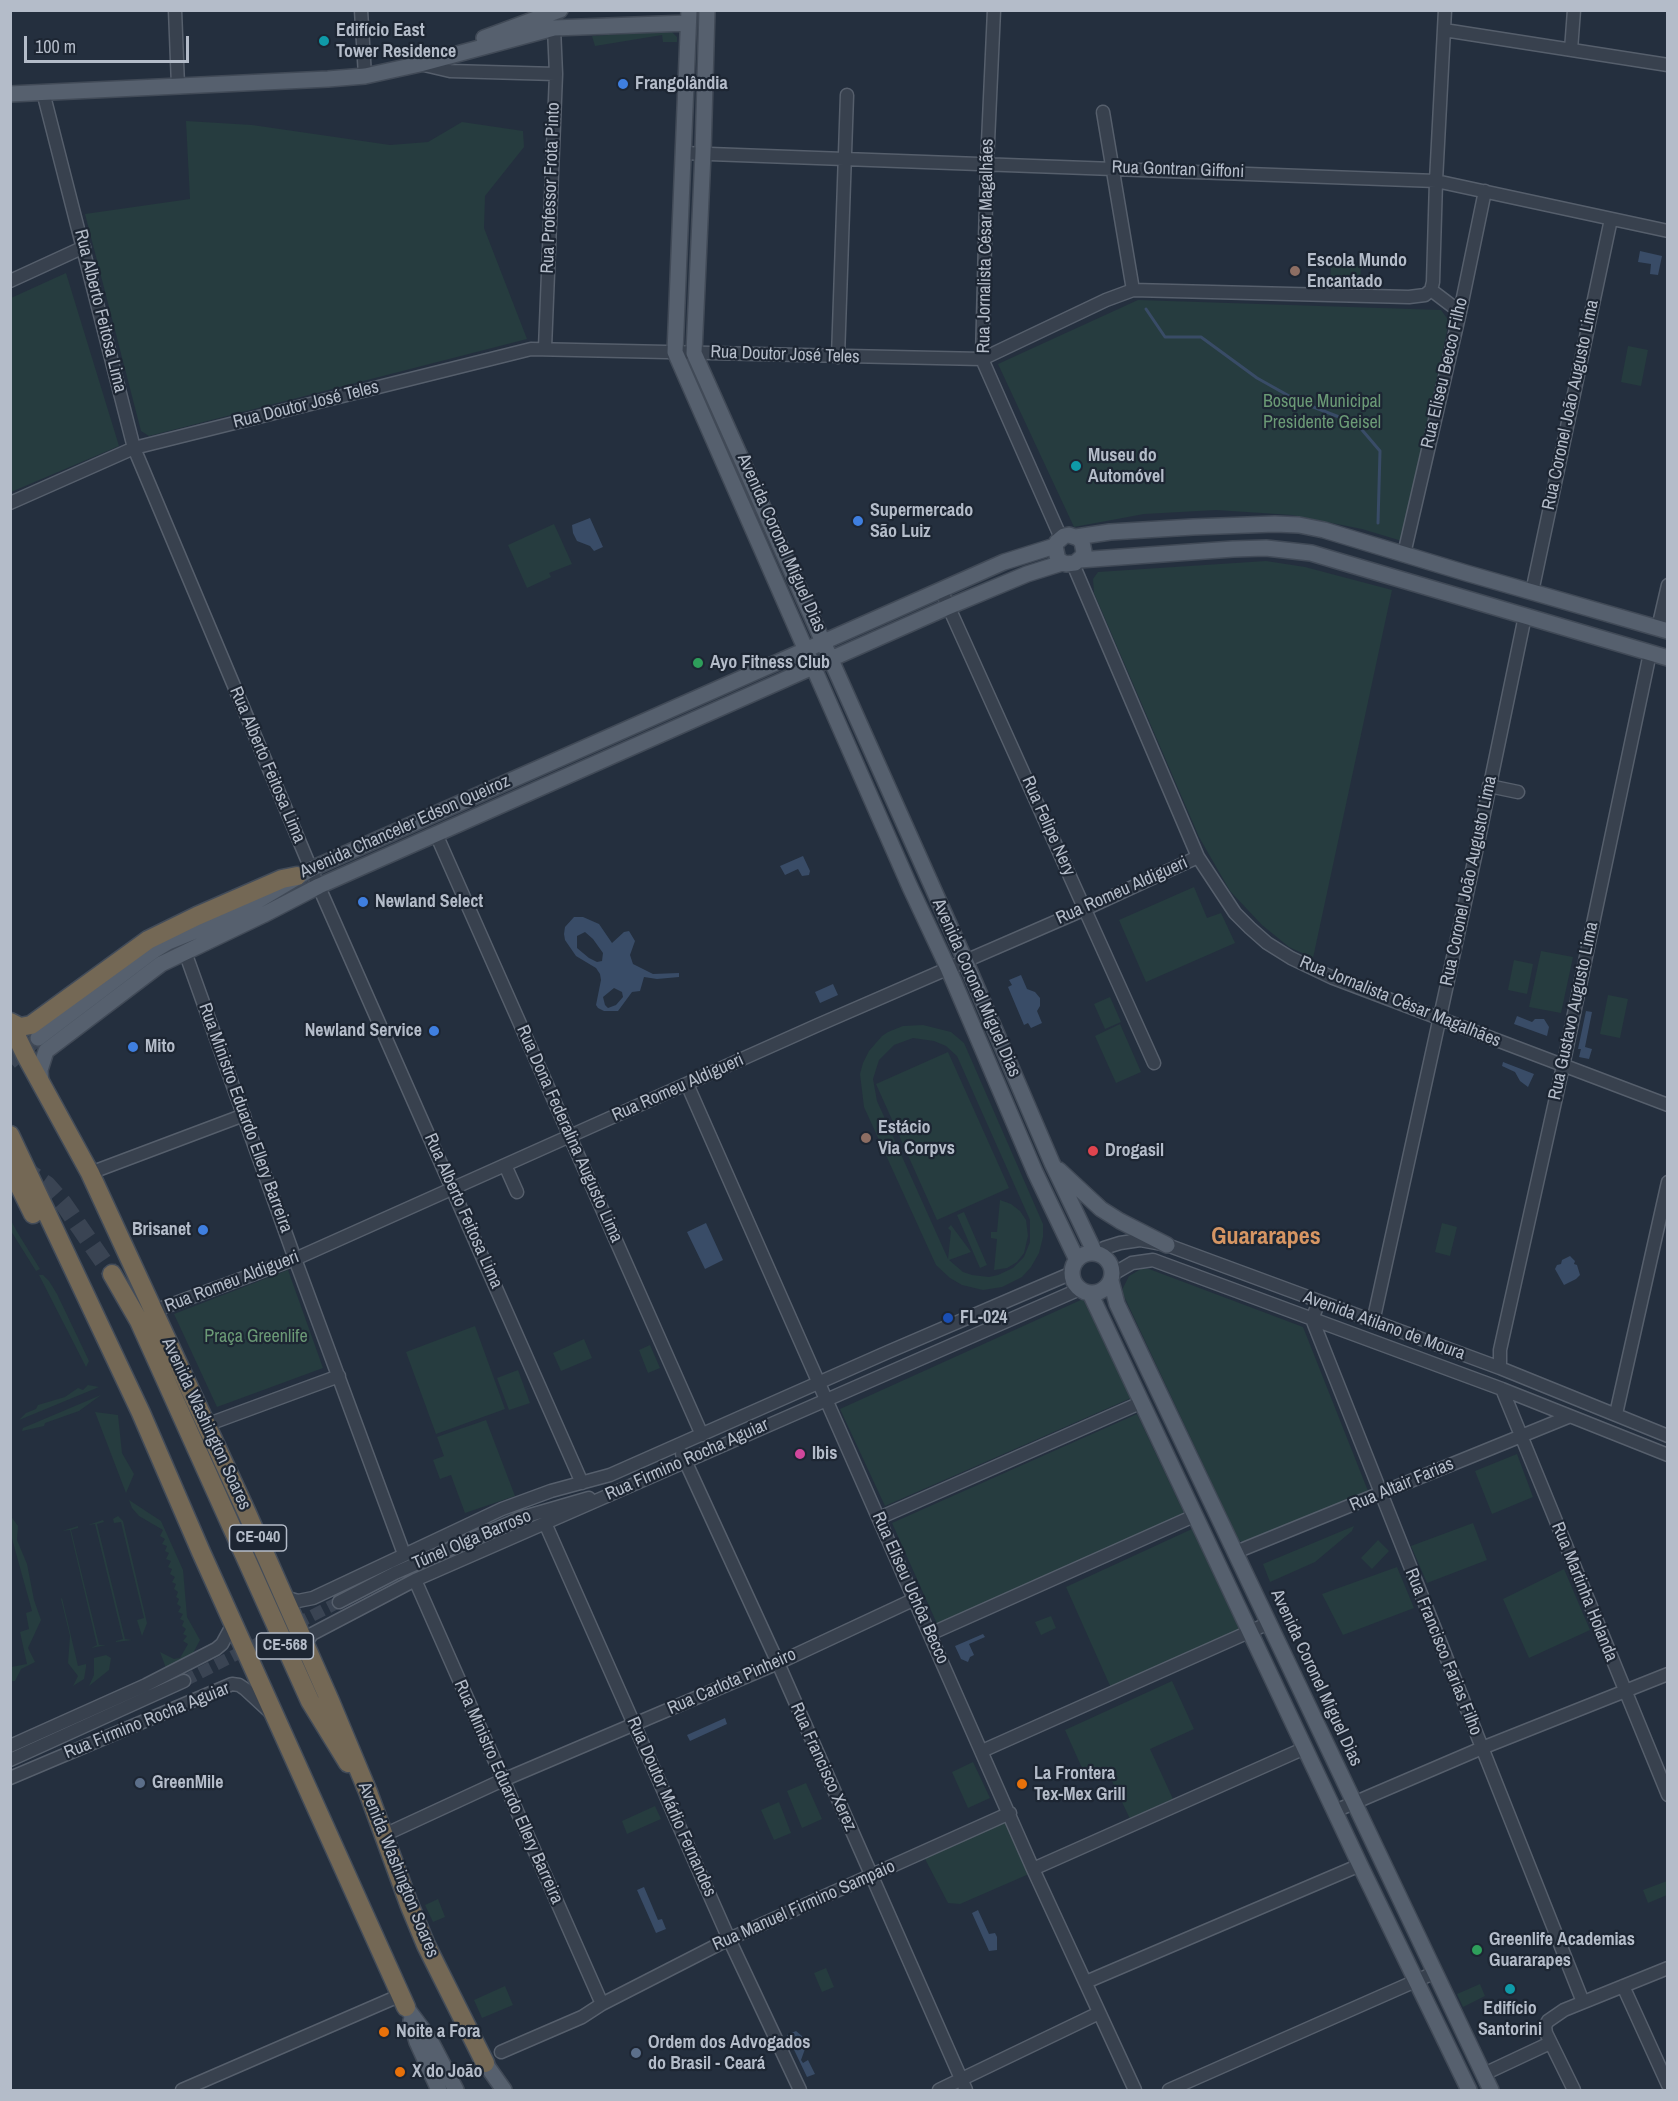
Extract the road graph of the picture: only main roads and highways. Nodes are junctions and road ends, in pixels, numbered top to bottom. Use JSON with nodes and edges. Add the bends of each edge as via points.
{"nodes":[{"id":1,"x":706,"y":10,"type":"edge"},
{"id":2,"x":555,"y":15,"type":"edge"},
{"id":3,"x":688,"y":17,"type":"edge"},
{"id":4,"x":10,"y":94,"type":"edge"},
{"id":5,"x":756,"y":492,"type":"junction"},
{"id":6,"x":740,"y":500,"type":"junction"},
{"id":7,"x":1064,"y":540,"type":"junction"},
{"id":8,"x":1409,"y":555,"type":"junction"},
{"id":9,"x":1071,"y":562,"type":"junction"},
{"id":10,"x":1466,"y":573,"type":"junction"},
{"id":11,"x":1406,"y":579,"type":"junction"},
{"id":12,"x":1460,"y":596,"type":"junction"},
{"id":13,"x":1663,"y":629,"type":"edge"},
{"id":14,"x":823,"y":642,"type":"junction"},
{"id":15,"x":806,"y":649,"type":"junction"},
{"id":16,"x":831,"y":658,"type":"junction"},
{"id":17,"x":1668,"y":658,"type":"edge"},
{"id":18,"x":814,"y":666,"type":"junction"},
{"id":19,"x":716,"y":689,"type":"junction"},
{"id":20,"x":724,"y":706,"type":"junction"},
{"id":21,"x":609,"y":736,"type":"junction"},
{"id":22,"x":572,"y":773,"type":"junction"},
{"id":23,"x":908,"y":835,"type":"junction"},
{"id":24,"x":891,"y":842,"type":"junction"},
{"id":25,"x":304,"y":872,"type":"junction"},
{"id":26,"x":10,"y":1022,"type":"edge"},
{"id":27,"x":38,"y":1038,"type":"tunnel mouth"},
{"id":28,"x":41,"y":1083,"type":"junction"},
{"id":29,"x":10,"y":1135,"type":"edge"},
{"id":30,"x":1052,"y":1163,"type":"junction"},
{"id":31,"x":10,"y":1167,"type":"edge"},
{"id":32,"x":1167,"y":1245,"type":"road end"},
{"id":33,"x":1097,"y":1254,"type":"junction"},
{"id":34,"x":1075,"y":1266,"type":"junction"},
{"id":35,"x":112,"y":1274,"type":"tunnel mouth"},
{"id":36,"x":1112,"y":1277,"type":"junction"},
{"id":37,"x":1085,"y":1291,"type":"junction"},
{"id":38,"x":141,"y":1413,"type":"junction"},
{"id":39,"x":368,"y":1792,"type":"junction"},
{"id":40,"x":1408,"y":1914,"type":"junction"},
{"id":41,"x":1389,"y":1924,"type":"junction"},
{"id":42,"x":404,"y":2001,"type":"junction"},
{"id":43,"x":485,"y":2063,"type":"junction"},
{"id":44,"x":439,"y":2091,"type":"edge"},
{"id":45,"x":456,"y":2091,"type":"edge"},
{"id":46,"x":495,"y":2091,"type":"edge"},
{"id":47,"x":504,"y":2091,"type":"edge"},
{"id":48,"x":1469,"y":2091,"type":"edge"},
{"id":49,"x":1491,"y":2091,"type":"edge"}],
"edges":[{"from":1,"to":5,"type":"main road","name":"Avenida Coronel Miguel Dias","via":[[694,353]]},
{"from":2,"to":3,"type":"main road"},
{"from":2,"to":4,"type":"main road","via":[[420,64],[365,76]]},
{"from":3,"to":6,"type":"main road","name":"Avenida Coronel Miguel Dias","via":[[675,352]]},
{"from":5,"to":6,"type":"main road"},
{"from":5,"to":14,"type":"main road","name":"Avenida Coronel Miguel Dias"},
{"from":6,"to":15,"type":"main road","name":"Avenida Coronel Miguel Dias"},
{"from":7,"to":8,"type":"main road","name":"Avenida Chanceler Edson Queiroz","via":[[1110,532],[1275,524],[1324,530]]},
{"from":7,"to":9,"type":"main road","via":[[1055,555]]},
{"from":7,"to":9,"type":"main road","via":[[1084,547],[1083,556]]},
{"from":7,"to":14,"type":"main road","name":"Avenida Chanceler Edson Queiroz","via":[[1004,562]]},
{"from":8,"to":10,"type":"main road","name":"Avenida Chanceler Edson Queiroz"},
{"from":8,"to":11,"type":"main road"},
{"from":9,"to":11,"type":"main road","name":"Avenida Chanceler Edson Queiroz","via":[[1266,548],[1311,553]]},
{"from":9,"to":16,"type":"main road","name":"Avenida Chanceler Edson Queiroz","via":[[1027,574]]},
{"from":10,"to":12,"type":"main road"},
{"from":10,"to":13,"type":"main road","name":"Avenida Chanceler Edson Queiroz"},
{"from":11,"to":12,"type":"main road","name":"Avenida Chanceler Edson Queiroz"},
{"from":12,"to":17,"type":"main road","name":"Avenida Chanceler Edson Queiroz"},
{"from":14,"to":15,"type":"main road","name":"Avenida Chanceler Edson Queiroz"},
{"from":14,"to":16,"type":"main road","name":"Avenida Coronel Miguel Dias"},
{"from":15,"to":18,"type":"main road","name":"Avenida Coronel Miguel Dias"},
{"from":15,"to":19,"type":"main road","name":"Avenida Chanceler Edson Queiroz"},
{"from":16,"to":18,"type":"main road","name":"Avenida Chanceler Edson Queiroz"},
{"from":16,"to":23,"type":"main road","name":"Avenida Coronel Miguel Dias"},
{"from":18,"to":20,"type":"main road","name":"Avenida Chanceler Edson Queiroz"},
{"from":18,"to":24,"type":"main road","name":"Avenida Coronel Miguel Dias"},
{"from":19,"to":20,"type":"main road"},
{"from":19,"to":21,"type":"main road","name":"Avenida Chanceler Edson Queiroz"},
{"from":20,"to":22,"type":"main road","name":"Avenida Chanceler Edson Queiroz"},
{"from":21,"to":22,"type":"main road"},
{"from":21,"to":25,"type":"main road","name":"Avenida Chanceler Edson Queiroz"},
{"from":22,"to":28,"type":"main road","name":"Avenida Chanceler Edson Queiroz","via":[[319,886],[161,964],[46,1051]]},
{"from":23,"to":24,"type":"main road"},
{"from":23,"to":30,"type":"main road","name":"Avenida Coronel Miguel Dias"},
{"from":24,"to":34,"type":"main road","name":"Avenida Coronel Miguel Dias"},
{"from":25,"to":26,"type":"highway","via":[[148,940],[31,1025],[20,1027]]},
{"from":25,"to":27,"type":"main road","name":"Avenida Chanceler Edson Queiroz","via":[[232,916],[153,951]]},
{"from":26,"to":28,"type":"highway","name":"Avenida Washington Soares","number":"CE-040"},
{"from":28,"to":39,"type":"highway","name":"Avenida Washington Soares","number":"CE-040","via":[[90,1173],[154,1311]]},
{"from":29,"to":38,"type":"highway","number":"CE-040"},
{"from":30,"to":32,"type":"main road","via":[[1101,1209]]},
{"from":30,"to":33,"type":"main road","name":"Avenida Coronel Miguel Dias"},
{"from":31,"to":38,"type":"highway","via":[[99,1347]]},
{"from":33,"to":34,"type":"main road","via":[[1084,1255]]},
{"from":33,"to":36,"type":"main road","via":[[1109,1262]]},
{"from":34,"to":37,"type":"main road","via":[[1074,1281]]},
{"from":35,"to":39,"type":"highway","number":"CE-568","via":[[144,1332],[310,1701]]},
{"from":36,"to":37,"type":"main road","via":[[1103,1290]]},
{"from":36,"to":40,"type":"main road","name":"Avenida Coronel Miguel Dias","via":[[1117,1304]]},
{"from":37,"to":41,"type":"main road","via":[[1100,1312]]},
{"from":38,"to":42,"type":"highway","number":"CE-040"},
{"from":39,"to":43,"type":"highway","name":"Avenida Washington Soares","number":"CE-040","via":[[426,1945]]},
{"from":40,"to":41,"type":"main road"},
{"from":40,"to":49,"type":"main road","name":"Avenida Coronel Miguel Dias"},
{"from":41,"to":48,"type":"main road"},
{"from":42,"to":44,"type":"main road","number":"CE-040"},
{"from":42,"to":45,"type":"main road","via":[[429,2038]]},
{"from":43,"to":46,"type":"main road","name":"Avenida Washington Soares","number":"CE-040"},
{"from":43,"to":47,"type":"main road","name":"Avenida Washington Soares"}]}
